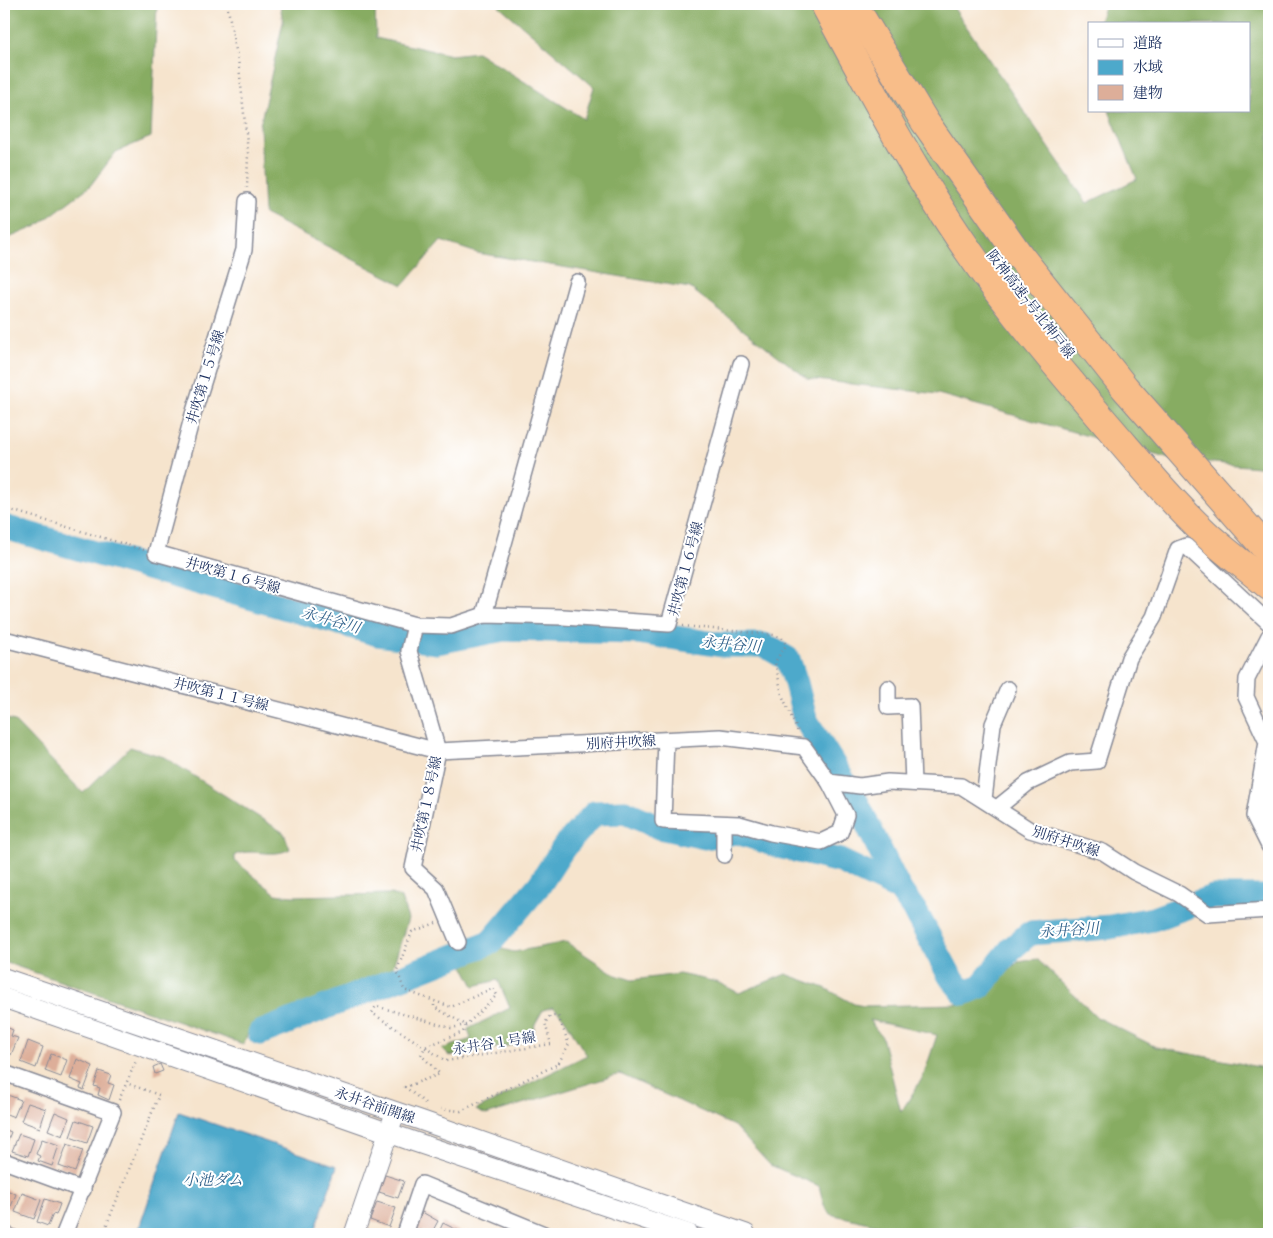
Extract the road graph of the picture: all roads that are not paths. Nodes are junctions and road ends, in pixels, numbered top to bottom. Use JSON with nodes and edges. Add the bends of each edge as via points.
{"nodes":[{"id":1,"x":854,"y":4,"type":"edge"},
{"id":2,"x":825,"y":5,"type":"edge"},
{"id":3,"x":247,"y":200,"type":"road end"},
{"id":4,"x":577,"y":282,"type":"dead end"},
{"id":5,"x":741,"y":364,"type":"dead end"},
{"id":6,"x":1269,"y":540,"type":"edge"},
{"id":7,"x":1269,"y":552,"type":"edge"},
{"id":8,"x":156,"y":553,"type":"joint"},
{"id":9,"x":1269,"y":580,"type":"edge"},
{"id":10,"x":1269,"y":586,"type":"edge"},
{"id":11,"x":484,"y":615,"type":"junction"},
{"id":12,"x":1269,"y":622,"type":"edge"},
{"id":13,"x":414,"y":628,"type":"junction"},
{"id":14,"x":1269,"y":636,"type":"edge"},
{"id":15,"x":4,"y":639,"type":"edge"},
{"id":16,"x":888,"y":688,"type":"dead end"},
{"id":17,"x":1008,"y":689,"type":"dead end"},
{"id":18,"x":666,"y":740,"type":"junction"},
{"id":19,"x":438,"y":751,"type":"junction"},
{"id":20,"x":829,"y":782,"type":"junction"},
{"id":21,"x":913,"y":783,"type":"junction"},
{"id":22,"x":984,"y":800,"type":"junction"},
{"id":23,"x":997,"y":808,"type":"junction"},
{"id":24,"x":724,"y":831,"type":"junction"},
{"id":25,"x":1269,"y":846,"type":"edge"},
{"id":26,"x":724,"y":855,"type":"dead end"},
{"id":27,"x":1269,"y":910,"type":"edge"},
{"id":28,"x":458,"y":942,"type":"dead end"},
{"id":29,"x":4,"y":978,"type":"edge"},
{"id":30,"x":4,"y":998,"type":"edge"},
{"id":31,"x":4,"y":1073,"type":"edge"},
{"id":32,"x":395,"y":1111,"type":"junction"},
{"id":33,"x":389,"y":1133,"type":"junction"},
{"id":34,"x":4,"y":1162,"type":"edge"},
{"id":35,"x":83,"y":1190,"type":"junction"},
{"id":36,"x":64,"y":1234,"type":"edge"},
{"id":37,"x":354,"y":1234,"type":"edge"},
{"id":38,"x":405,"y":1234,"type":"edge"},
{"id":39,"x":544,"y":1234,"type":"edge"},
{"id":40,"x":689,"y":1234,"type":"edge"},
{"id":41,"x":746,"y":1234,"type":"edge"}],
"edges":[{"from":1,"to":6,"type":"highway","via":[[1091,320],[1240,500]]},
{"from":1,"to":7,"type":"highway","name":"阪神高速7号北神戸線","via":[[925,122],[1018,255],[1125,388]]},
{"from":2,"to":9,"type":"highway","name":"阪神高速7号北神戸線","via":[[906,133],[1001,267],[1102,394]]},
{"from":2,"to":10,"type":"highway","via":[[883,114],[933,196],[1012,309],[1168,495],[1206,534]]},
{"from":3,"to":8,"type":"street","name":"井吹第１５号線","via":[[244,250],[192,418]]},
{"from":4,"to":11,"type":"street"},
{"from":5,"to":11,"type":"street","name":"井吹第１６号線","via":[[670,624]]},
{"from":8,"to":13,"type":"street","name":"井吹第１６号線"},
{"from":11,"to":13,"type":"street","name":"井吹第１６号線","via":[[451,626]]},
{"from":12,"to":23,"type":"street","via":[[1186,546],[1178,549],[1154,617],[1129,658],[1097,761],[1070,763],[1028,782]]},
{"from":13,"to":19,"type":"street","name":"井吹第１８号線","via":[[409,651]]},
{"from":14,"to":25,"type":"street","via":[[1247,679],[1246,697],[1267,742],[1254,816]]},
{"from":15,"to":19,"type":"street","name":"井吹第１１号線"},
{"from":16,"to":21,"type":"street","via":[[888,706],[910,706]]},
{"from":17,"to":22,"type":"street","via":[[994,724]]},
{"from":18,"to":19,"type":"street","name":"別府井吹線"},
{"from":18,"to":20,"type":"street","name":"別府井吹線","via":[[720,737],[804,747]]},
{"from":18,"to":24,"type":"street","via":[[663,821]]},
{"from":19,"to":28,"type":"street","name":"井吹第１８号線","via":[[413,868],[436,889]]},
{"from":20,"to":21,"type":"street","name":"別府井吹線","via":[[860,786]]},
{"from":20,"to":24,"type":"street","via":[[846,815],[840,833],[821,842],[739,824]]},
{"from":21,"to":22,"type":"street","name":"別府井吹線","via":[[961,786]]},
{"from":22,"to":23,"type":"street","name":"別府井吹線"},
{"from":23,"to":27,"type":"street","name":"別府井吹線","via":[[1030,830],[1103,852],[1208,914]]},
{"from":24,"to":26,"type":"street"},
{"from":29,"to":32,"type":"street","name":"永井谷前開線"},
{"from":30,"to":33,"type":"street","name":"永井谷前開線"},
{"from":31,"to":35,"type":"street","via":[[113,1112]]},
{"from":32,"to":33,"type":"street"},
{"from":32,"to":41,"type":"street","name":"永井谷前開線","via":[[423,1112]]},
{"from":33,"to":37,"type":"street"},
{"from":33,"to":40,"type":"street","name":"永井谷前開線"},
{"from":34,"to":35,"type":"street"},
{"from":35,"to":36,"type":"street"},
{"from":38,"to":39,"type":"street","via":[[422,1184]]}]}
